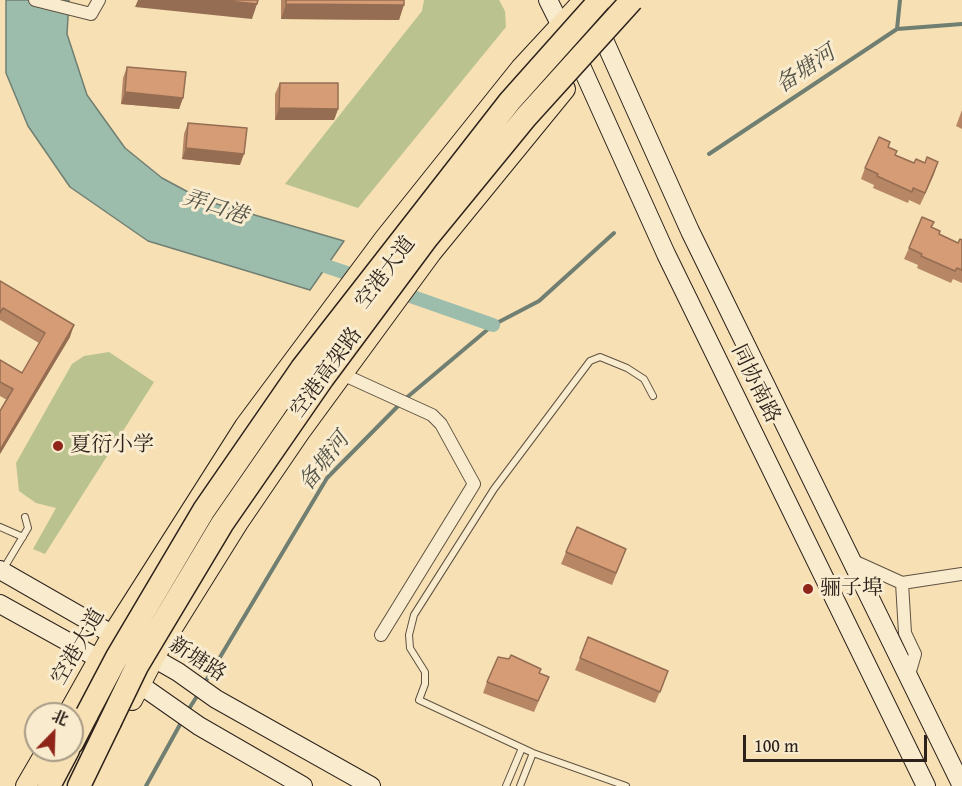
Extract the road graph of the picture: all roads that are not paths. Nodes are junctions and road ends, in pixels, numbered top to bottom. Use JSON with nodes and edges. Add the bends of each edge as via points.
{"nodes":[{"id":1,"x":35,"y":0,"type":"edge"},
{"id":2,"x":99,"y":0,"type":"edge"},
{"id":3,"x":548,"y":0,"type":"edge"},
{"id":4,"x":585,"y":0,"type":"edge"},
{"id":5,"x":600,"y":0,"type":"edge"},
{"id":6,"x":632,"y":0,"type":"edge"},
{"id":7,"x":645,"y":0,"type":"edge"},
{"id":8,"x":561,"y":26,"type":"junction"},
{"id":9,"x":606,"y":41,"type":"junction"},
{"id":10,"x":582,"y":68,"type":"junction"},
{"id":11,"x":342,"y":374,"type":"junction"},
{"id":12,"x":653,"y":396,"type":"dead end"},
{"id":13,"x":25,"y":517,"type":"dead end"},
{"id":14,"x":0,"y":527,"type":"edge"},
{"id":15,"x":23,"y":537,"type":"junction"},
{"id":16,"x":849,"y":559,"type":"junction"},
{"id":17,"x":1,"y":571,"type":"edge"},
{"id":18,"x":962,"y":574,"type":"edge"},
{"id":19,"x":902,"y":583,"type":"junction"},
{"id":20,"x":0,"y":604,"type":"edge"},
{"id":21,"x":112,"y":635,"type":"junction"},
{"id":22,"x":381,"y":635,"type":"dead end"},
{"id":23,"x":154,"y":658,"type":"junction"},
{"id":24,"x":99,"y":659,"type":"junction"},
{"id":25,"x":908,"y":678,"type":"junction"},
{"id":26,"x":140,"y":685,"type":"junction"},
{"id":27,"x":75,"y":702,"type":"edge"},
{"id":28,"x":84,"y":720,"type":"edge"},
{"id":29,"x":522,"y":748,"type":"junction"},
{"id":30,"x":533,"y":753,"type":"junction"},
{"id":31,"x":40,"y":762,"type":"edge"},
{"id":32,"x":62,"y":762,"type":"edge"},
{"id":33,"x":26,"y":786,"type":"edge"},
{"id":34,"x":49,"y":786,"type":"edge"},
{"id":35,"x":79,"y":786,"type":"edge"},
{"id":36,"x":91,"y":786,"type":"edge"},
{"id":37,"x":303,"y":786,"type":"edge"},
{"id":38,"x":371,"y":786,"type":"edge"},
{"id":39,"x":506,"y":786,"type":"edge"},
{"id":40,"x":520,"y":786,"type":"edge"},
{"id":41,"x":626,"y":786,"type":"edge"},
{"id":42,"x":926,"y":786,"type":"edge"},
{"id":43,"x":962,"y":786,"type":"edge"}],
"edges":[{"from":1,"to":2,"type":"street","via":[[91,14]]},
{"from":3,"to":8,"type":"main road","name":"同协南路"},
{"from":4,"to":8,"type":"main road","name":"空港大道"},
{"from":4,"to":9,"type":"main road","name":"同协南路"},
{"from":5,"to":28,"type":"highway","name":"空港高架路","bridge":true,"via":[[503,110],[302,368],[204,510]]},
{"from":6,"to":35,"type":"highway","name":"空港高架路","bridge":true,"via":[[427,238],[323,378],[215,534],[137,666]]},
{"from":7,"to":9,"type":"main road","name":"空港大道"},
{"from":8,"to":10,"type":"main road","name":"同协南路"},
{"from":8,"to":21,"type":"main road","name":"空港大道","via":[[521,68],[385,238],[245,426]]},
{"from":9,"to":10,"type":"main road","name":"空港大道"},
{"from":9,"to":16,"type":"main road","name":"同协南路","via":[[690,231]]},
{"from":10,"to":11,"type":"main road","name":"空港大道","via":[[431,253]]},
{"from":10,"to":42,"type":"main road","name":"同协南路","via":[[666,254]]},
{"from":11,"to":22,"type":"street","via":[[425,412],[441,424],[474,484]]},
{"from":11,"to":23,"type":"main road","name":"空港大道","via":[[238,521]]},
{"from":12,"to":29,"type":"lane","via":[[644,379],[627,368],[600,357],[590,361],[494,489],[414,615],[410,648],[425,672],[419,700]]},
{"from":13,"to":15,"type":"lane","via":[[28,528]]},
{"from":14,"to":15,"type":"lane"},
{"from":15,"to":17,"type":"lane"},
{"from":16,"to":19,"type":"street"},
{"from":16,"to":25,"type":"main road","name":"同协南路"},
{"from":17,"to":21,"type":"main road","name":"新塘路"},
{"from":18,"to":19,"type":"street"},
{"from":19,"to":25,"type":"street","via":[[905,633],[915,654]]},
{"from":20,"to":24,"type":"main road"},
{"from":21,"to":23,"type":"main road","name":"新塘路"},
{"from":21,"to":24,"type":"main road","name":"空港大道"},
{"from":23,"to":26,"type":"main road","name":"空港大道"},
{"from":23,"to":38,"type":"main road","name":"新塘路","via":[[216,699]]},
{"from":24,"to":26,"type":"main road"},
{"from":24,"to":27,"type":"main road","name":"空港大道"},
{"from":25,"to":43,"type":"main road","name":"同协南路"},
{"from":26,"to":36,"type":"main road","name":"空港大道"},
{"from":26,"to":37,"type":"main road","via":[[199,726]]},
{"from":29,"to":30,"type":"lane"},
{"from":29,"to":39,"type":"lane"},
{"from":30,"to":40,"type":"lane"},
{"from":30,"to":41,"type":"lane"},
{"from":31,"to":33,"type":"main road"},
{"from":32,"to":34,"type":"highway"}]}
